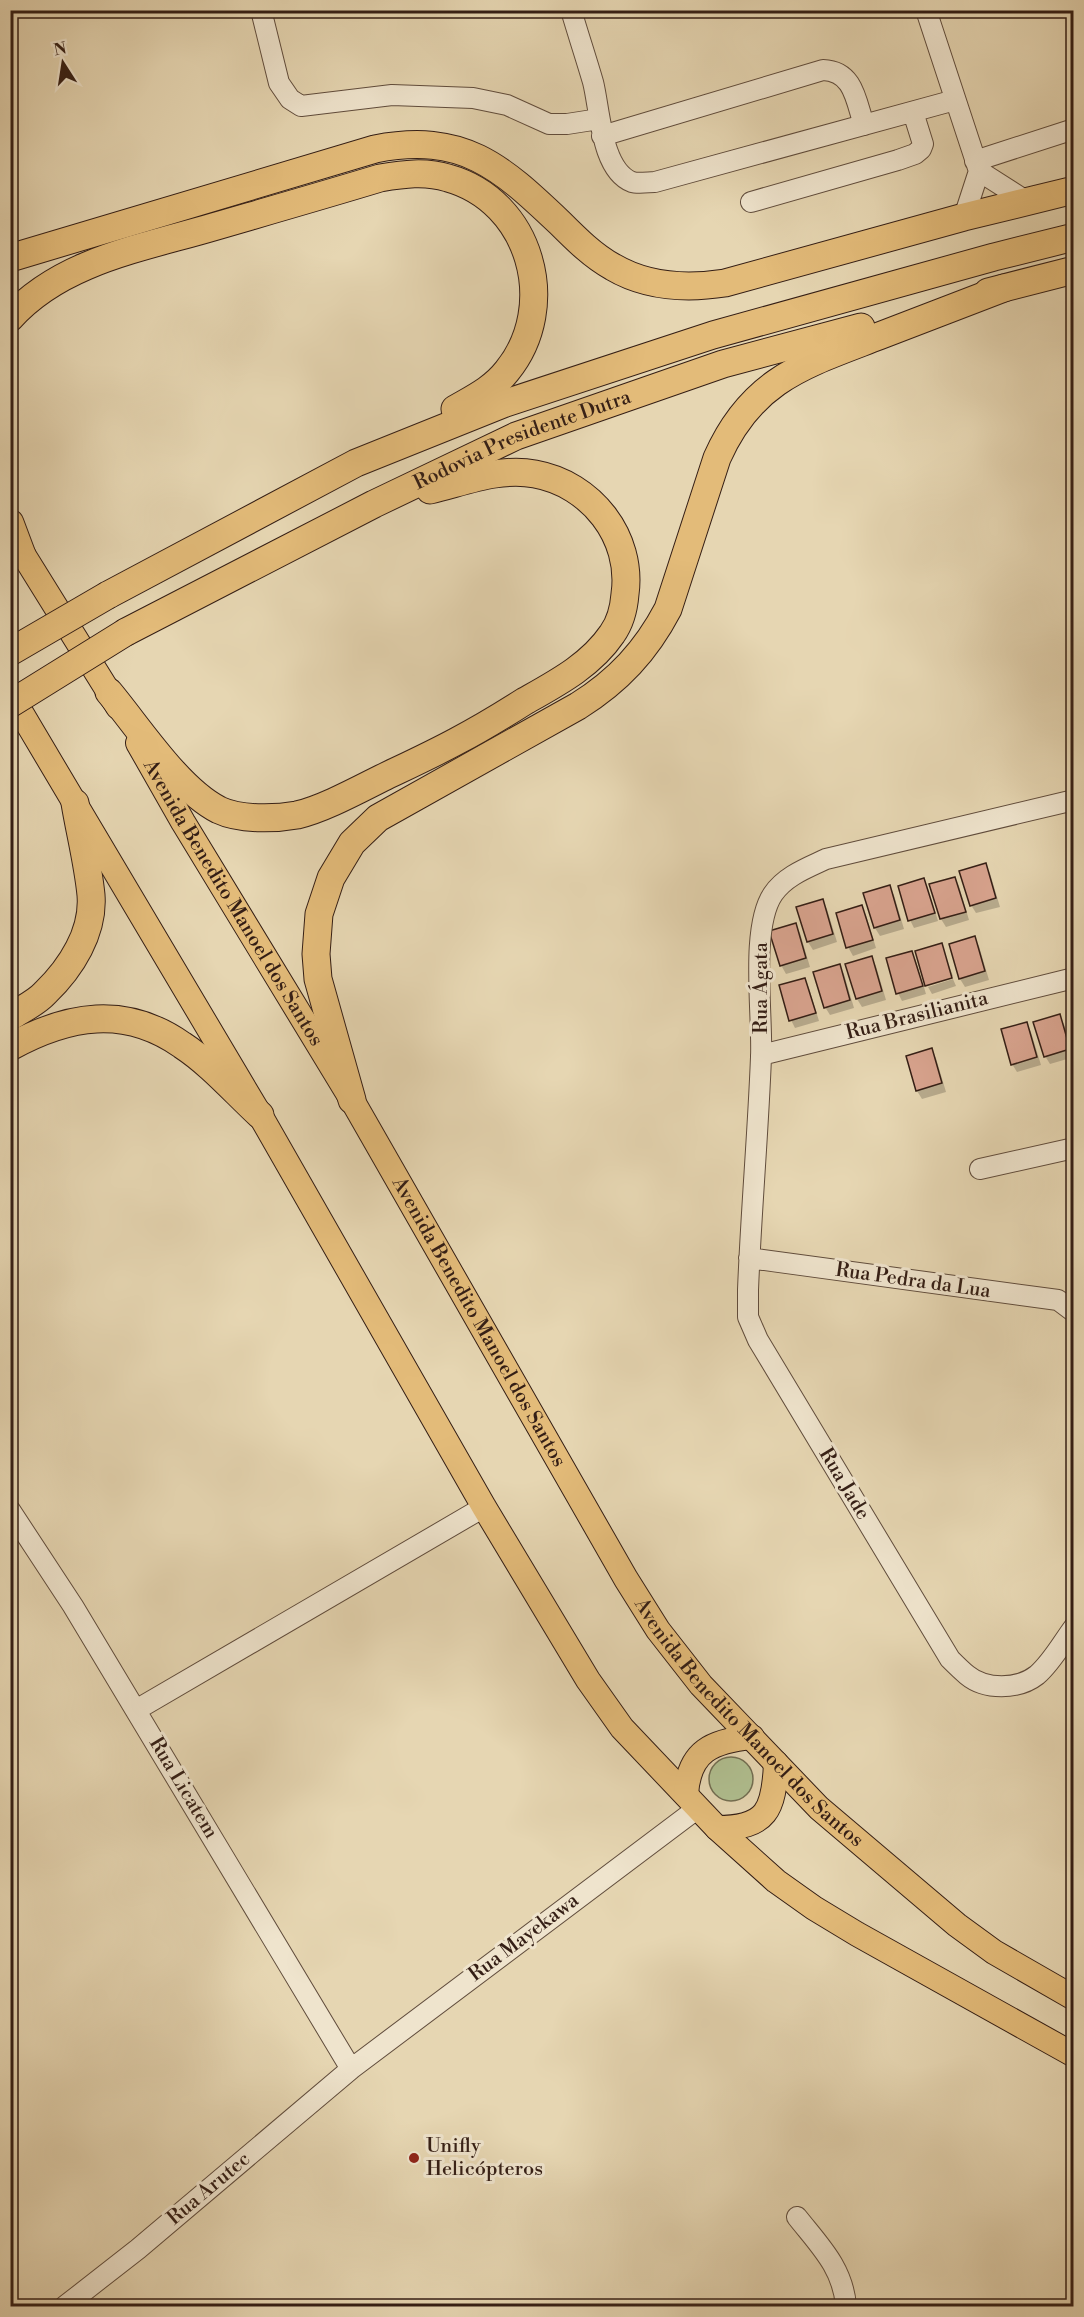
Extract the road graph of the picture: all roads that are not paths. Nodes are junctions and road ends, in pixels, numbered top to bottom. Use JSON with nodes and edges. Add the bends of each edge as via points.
{"nodes":[{"id":1,"x":261,"y":10,"type":"edge"},
{"id":2,"x":571,"y":10,"type":"edge"},
{"id":3,"x":926,"y":10,"type":"edge"},
{"id":4,"x":955,"y":100,"type":"junction"},
{"id":5,"x":913,"y":112,"type":"junction"},
{"id":6,"x":864,"y":125,"type":"junction"},
{"id":7,"x":601,"y":128,"type":"junction"},
{"id":8,"x":1074,"y":129,"type":"edge"},
{"id":9,"x":977,"y":166,"type":"junction"},
{"id":10,"x":1074,"y":190,"type":"edge"},
{"id":11,"x":1026,"y":201,"type":"junction"},
{"id":12,"x":751,"y":202,"type":"dead end"},
{"id":13,"x":964,"y":217,"type":"junction"},
{"id":14,"x":1074,"y":237,"type":"edge"},
{"id":15,"x":10,"y":258,"type":"edge"},
{"id":16,"x":1074,"y":270,"type":"edge"},
{"id":17,"x":1004,"y":288,"type":"junction"},
{"id":18,"x":10,"y":318,"type":"edge"},
{"id":19,"x":356,"y":463,"type":"junction"},
{"id":20,"x":374,"y":504,"type":"junction"},
{"id":21,"x":10,"y":523,"type":"edge"},
{"id":22,"x":16,"y":545,"type":"edge"},
{"id":23,"x":10,"y":652,"type":"edge"},
{"id":24,"x":109,"y":692,"type":"junction"},
{"id":25,"x":10,"y":694,"type":"edge"},
{"id":26,"x":10,"y":704,"type":"edge"},
{"id":27,"x":1074,"y":800,"type":"edge"},
{"id":28,"x":75,"y":803,"type":"junction"},
{"id":29,"x":1074,"y":978,"type":"edge"},
{"id":30,"x":10,"y":1017,"type":"edge"},
{"id":31,"x":10,"y":1047,"type":"edge"},
{"id":32,"x":761,"y":1055,"type":"junction"},
{"id":33,"x":352,"y":1100,"type":"junction"},
{"id":34,"x":260,"y":1115,"type":"junction"},
{"id":35,"x":1074,"y":1148,"type":"edge"},
{"id":36,"x":980,"y":1169,"type":"dead end"},
{"id":37,"x":749,"y":1258,"type":"junction"},
{"id":38,"x":1074,"y":1312,"type":"edge"},
{"id":39,"x":484,"y":1507,"type":"junction"},
{"id":40,"x":10,"y":1510,"type":"edge"},
{"id":41,"x":1074,"y":1627,"type":"edge"},
{"id":42,"x":136,"y":1710,"type":"junction"},
{"id":43,"x":752,"y":1737,"type":"junction"},
{"id":44,"x":776,"y":1763,"type":"junction"},
{"id":45,"x":692,"y":1801,"type":"junction"},
{"id":46,"x":717,"y":1828,"type":"junction"},
{"id":47,"x":1074,"y":1998,"type":"edge"},
{"id":48,"x":1074,"y":2055,"type":"edge"},
{"id":49,"x":351,"y":2069,"type":"junction"},
{"id":50,"x":796,"y":2217,"type":"dead end"},
{"id":51,"x":64,"y":2307,"type":"edge"},
{"id":52,"x":846,"y":2307,"type":"edge"}],
"edges":[{"from":1,"to":7,"type":"street","via":[[279,83],[290,99],[301,106],[392,94],[441,96],[495,102],[549,124]]},
{"from":2,"to":7,"type":"street","via":[[593,84]]},
{"from":3,"to":4,"type":"street"},
{"from":4,"to":5,"type":"street"},
{"from":4,"to":9,"type":"street"},
{"from":5,"to":6,"type":"street"},
{"from":5,"to":12,"type":"street","via":[[923,144],[915,154]]},
{"from":6,"to":7,"type":"street","via":[[655,182],[632,182],[617,169]]},
{"from":6,"to":7,"type":"street","via":[[851,86],[841,74],[823,70]]},
{"from":8,"to":9,"type":"street"},
{"from":9,"to":11,"type":"street"},
{"from":9,"to":13,"type":"street"},
{"from":10,"to":11,"type":"highway"},
{"from":11,"to":13,"type":"highway"},
{"from":13,"to":15,"type":"highway","via":[[724,284],[671,286],[632,276],[597,257],[516,181],[486,161],[452,148],[416,144],[375,150]]},
{"from":14,"to":19,"type":"highway","name":"Rodovia Presidente Dutra","via":[[702,338],[503,404]]},
{"from":16,"to":17,"type":"highway","name":"Rodovia Presidente Dutra"},
{"from":17,"to":20,"type":"highway","name":"Rodovia Presidente Dutra","via":[[723,364],[516,436]]},
{"from":17,"to":33,"type":"highway","via":[[812,362],[761,393],[725,440],[668,609],[631,664],[578,706],[378,818],[352,843],[331,878],[319,914],[316,954],[318,980]]},
{"from":18,"to":19,"type":"highway","via":[[34,294],[59,278],[124,254],[380,178],[414,173],[466,184],[508,217],[526,248],[535,289],[530,330],[506,373],[481,394]]},
{"from":19,"to":23,"type":"highway","name":"Rodovia Presidente Dutra","bridge":true,"via":[[108,595]]},
{"from":20,"to":24,"type":"highway","via":[[500,473],[533,473],[564,482],[591,500],[618,539],[626,587],[613,633],[572,674],[458,741],[298,814],[256,819],[220,810],[183,783]]},
{"from":20,"to":26,"type":"highway","name":"Rodovia Presidente Dutra","bridge":true,"via":[[126,632]]},
{"from":21,"to":22,"type":"highway"},
{"from":22,"to":24,"type":"main road","name":"Avenida Benedito Manoel dos Santos"},
{"from":24,"to":33,"type":"main road","name":"Avenida Benedito Manoel dos Santos"},
{"from":25,"to":28,"type":"main road"},
{"from":27,"to":32,"type":"street","name":"Rua Ágata","via":[[825,859],[789,877],[772,894],[759,946]]},
{"from":28,"to":30,"type":"highway","via":[[91,897],[84,938],[68,968],[44,995]]},
{"from":28,"to":34,"type":"main road"},
{"from":29,"to":32,"type":"street","name":"Rua Brasilianita"},
{"from":31,"to":34,"type":"highway","via":[[70,1022],[109,1019],[148,1027],[190,1051]]},
{"from":32,"to":37,"type":"street","name":"Rua Ágata"},
{"from":33,"to":43,"type":"main road","name":"Avenida Benedito Manoel dos Santos","via":[[658,1630],[701,1685]]},
{"from":34,"to":39,"type":"main road"},
{"from":35,"to":36,"type":"street"},
{"from":37,"to":38,"type":"street","name":"Rua Pedra da Lua","via":[[1058,1300]]},
{"from":37,"to":41,"type":"street","name":"Rua Jade","via":[[748,1317],[758,1340],[950,1659],[968,1676],[988,1685],[1015,1686],[1035,1676]]},
{"from":39,"to":42,"type":"street"},
{"from":39,"to":45,"type":"main road","via":[[588,1680],[622,1728]]},
{"from":40,"to":42,"type":"street","name":"Rua Licatem"},
{"from":42,"to":49,"type":"street","name":"Rua Licatem"},
{"from":43,"to":44,"type":"main road","name":"Avenida Benedito Manoel dos Santos"},
{"from":43,"to":45,"type":"main road","via":[[724,1741],[698,1757],[689,1772]]},
{"from":44,"to":46,"type":"main road","via":[[774,1795],[765,1813],[750,1825]]},
{"from":44,"to":47,"type":"main road","name":"Avenida Benedito Manoel dos Santos","via":[[819,1808],[957,1925],[994,1952]]},
{"from":45,"to":46,"type":"main road"},
{"from":45,"to":49,"type":"street","name":"Rua Mayekawa"},
{"from":46,"to":48,"type":"main road","via":[[776,1881],[814,1908]]},
{"from":49,"to":51,"type":"street","name":"Rua Arutec"},
{"from":50,"to":52,"type":"street","via":[[830,2258],[843,2283]]}]}
